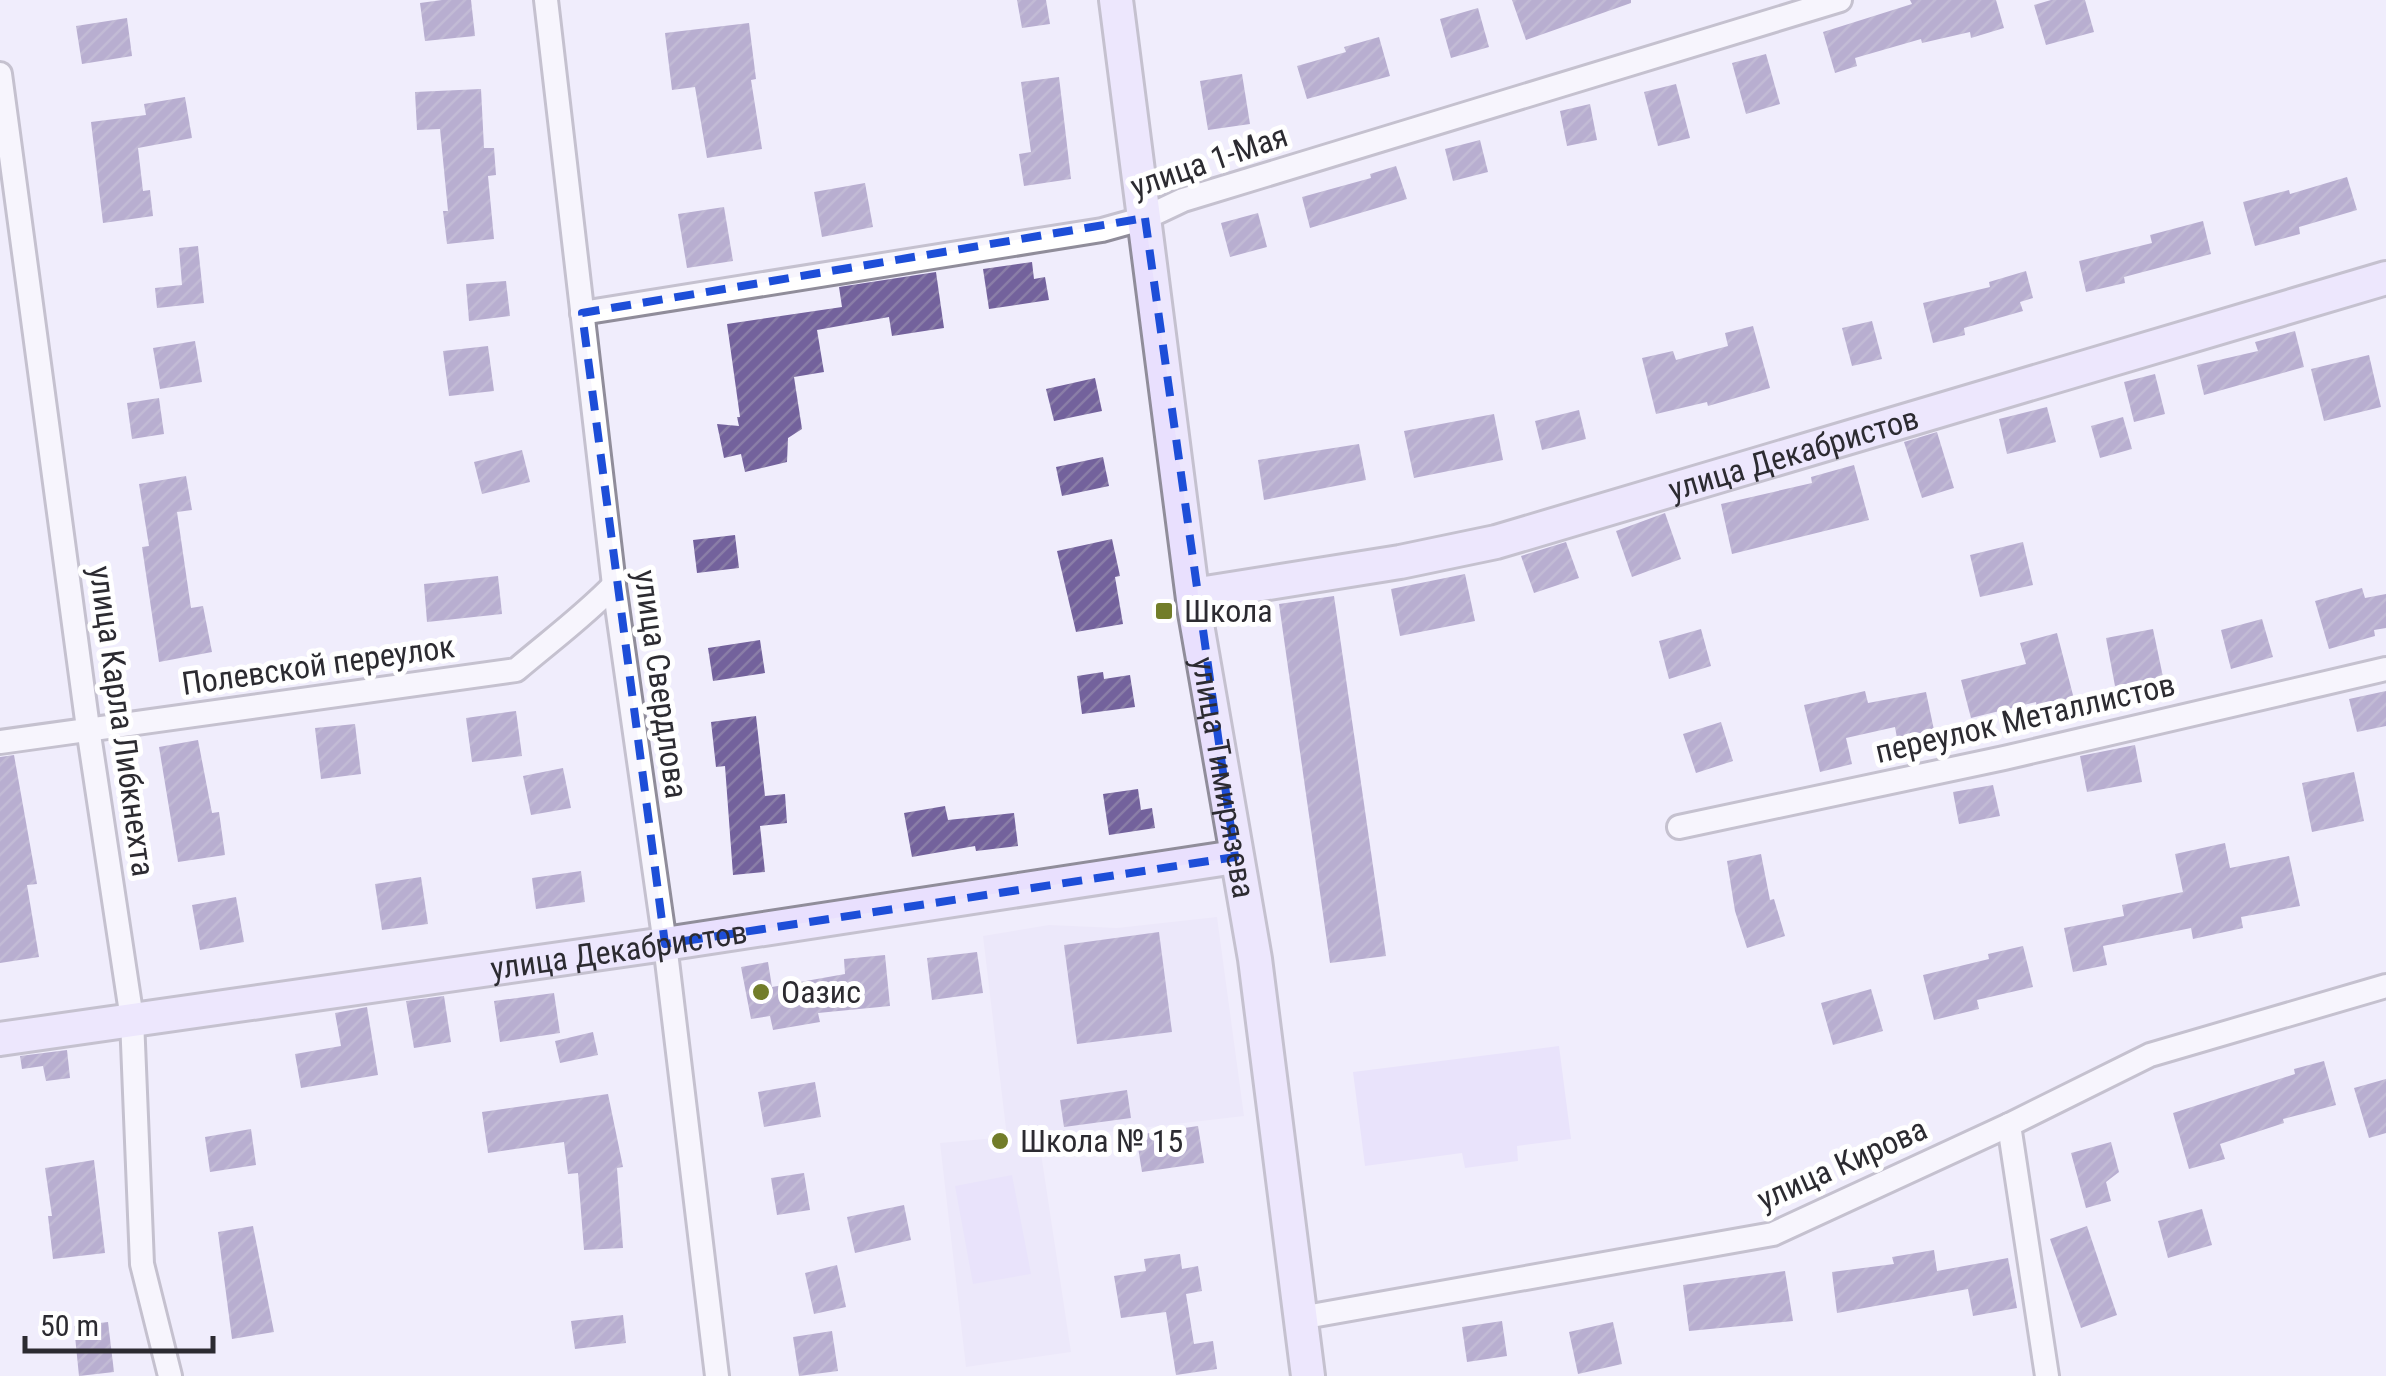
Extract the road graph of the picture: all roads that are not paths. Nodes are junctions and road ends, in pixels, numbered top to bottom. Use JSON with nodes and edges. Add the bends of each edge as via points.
{"nodes":[{"id":1,"x":546,"y":0,"type":"edge"},
{"id":2,"x":1116,"y":0,"type":"edge"},
{"id":3,"x":1840,"y":0,"type":"edge"},
{"id":4,"x":0,"y":74,"type":"edge"},
{"id":5,"x":1145,"y":218,"type":"junction"},
{"id":6,"x":2386,"y":278,"type":"edge"},
{"id":7,"x":582,"y":313,"type":"junction"},
{"id":8,"x":614,"y":586,"type":"junction"},
{"id":9,"x":1193,"y":595,"type":"junction"},
{"id":10,"x":2386,"y":669,"type":"edge"},
{"id":11,"x":88,"y":728,"type":"junction"},
{"id":12,"x":0,"y":742,"type":"edge"},
{"id":13,"x":1678,"y":827,"type":"dead end"},
{"id":14,"x":1235,"y":857,"type":"junction"},
{"id":15,"x":665,"y":944,"type":"junction"},
{"id":16,"x":2386,"y":986,"type":"edge"},
{"id":17,"x":132,"y":1019,"type":"junction"},
{"id":18,"x":0,"y":1039,"type":"edge"},
{"id":19,"x":2010,"y":1124,"type":"junction"},
{"id":20,"x":1300,"y":1318,"type":"junction"},
{"id":21,"x":170,"y":1376,"type":"edge"},
{"id":22,"x":716,"y":1376,"type":"edge"},
{"id":23,"x":1308,"y":1376,"type":"edge"},
{"id":24,"x":2047,"y":1376,"type":"edge"}],
"edges":[{"from":1,"to":7,"type":"street","name":"улица Свердлова"},
{"from":2,"to":5,"type":"street","name":"улица Тимирязева"},
{"from":3,"to":5,"type":"street","name":"улица 1-Мая","via":[[1183,200]]},
{"from":4,"to":11,"type":"street","name":"улица Карла Либкнехта"},
{"from":5,"to":7,"type":"street","name":"улица 1-Мая"},
{"from":5,"to":9,"type":"street","name":"улица Тимирязева"},
{"from":6,"to":9,"type":"street","name":"улица Декабристов","via":[[1496,542]]},
{"from":7,"to":8,"type":"street","name":"улица Свердлова"},
{"from":8,"to":11,"type":"street","name":"Полевской переулок","via":[[516,670]]},
{"from":8,"to":15,"type":"street","name":"улица Свердлова"},
{"from":9,"to":14,"type":"street","name":"улица Тимирязева"},
{"from":10,"to":13,"type":"street","name":"переулок Металлистов"},
{"from":11,"to":12,"type":"street","name":"Полевской переулок"},
{"from":11,"to":17,"type":"street","name":"улица Карла Либкнехта"},
{"from":14,"to":15,"type":"street","name":"улица Декабристов"},
{"from":14,"to":20,"type":"street","name":"улица Тимирязева","via":[[1255,959]]},
{"from":15,"to":17,"type":"street","name":"улица Декабристов"},
{"from":15,"to":22,"type":"street","name":"улица Свердлова"},
{"from":16,"to":19,"type":"street","name":"улица Кирова","via":[[2150,1055]]},
{"from":17,"to":18,"type":"street","name":"улица Декабристов"},
{"from":17,"to":21,"type":"street","name":"улица Карла Либкнехта","via":[[142,1264]]},
{"from":19,"to":20,"type":"street","name":"улица Кирова","via":[[1772,1234]]},
{"from":19,"to":24,"type":"street"},
{"from":20,"to":23,"type":"street","name":"улица Тимирязева"}]}
